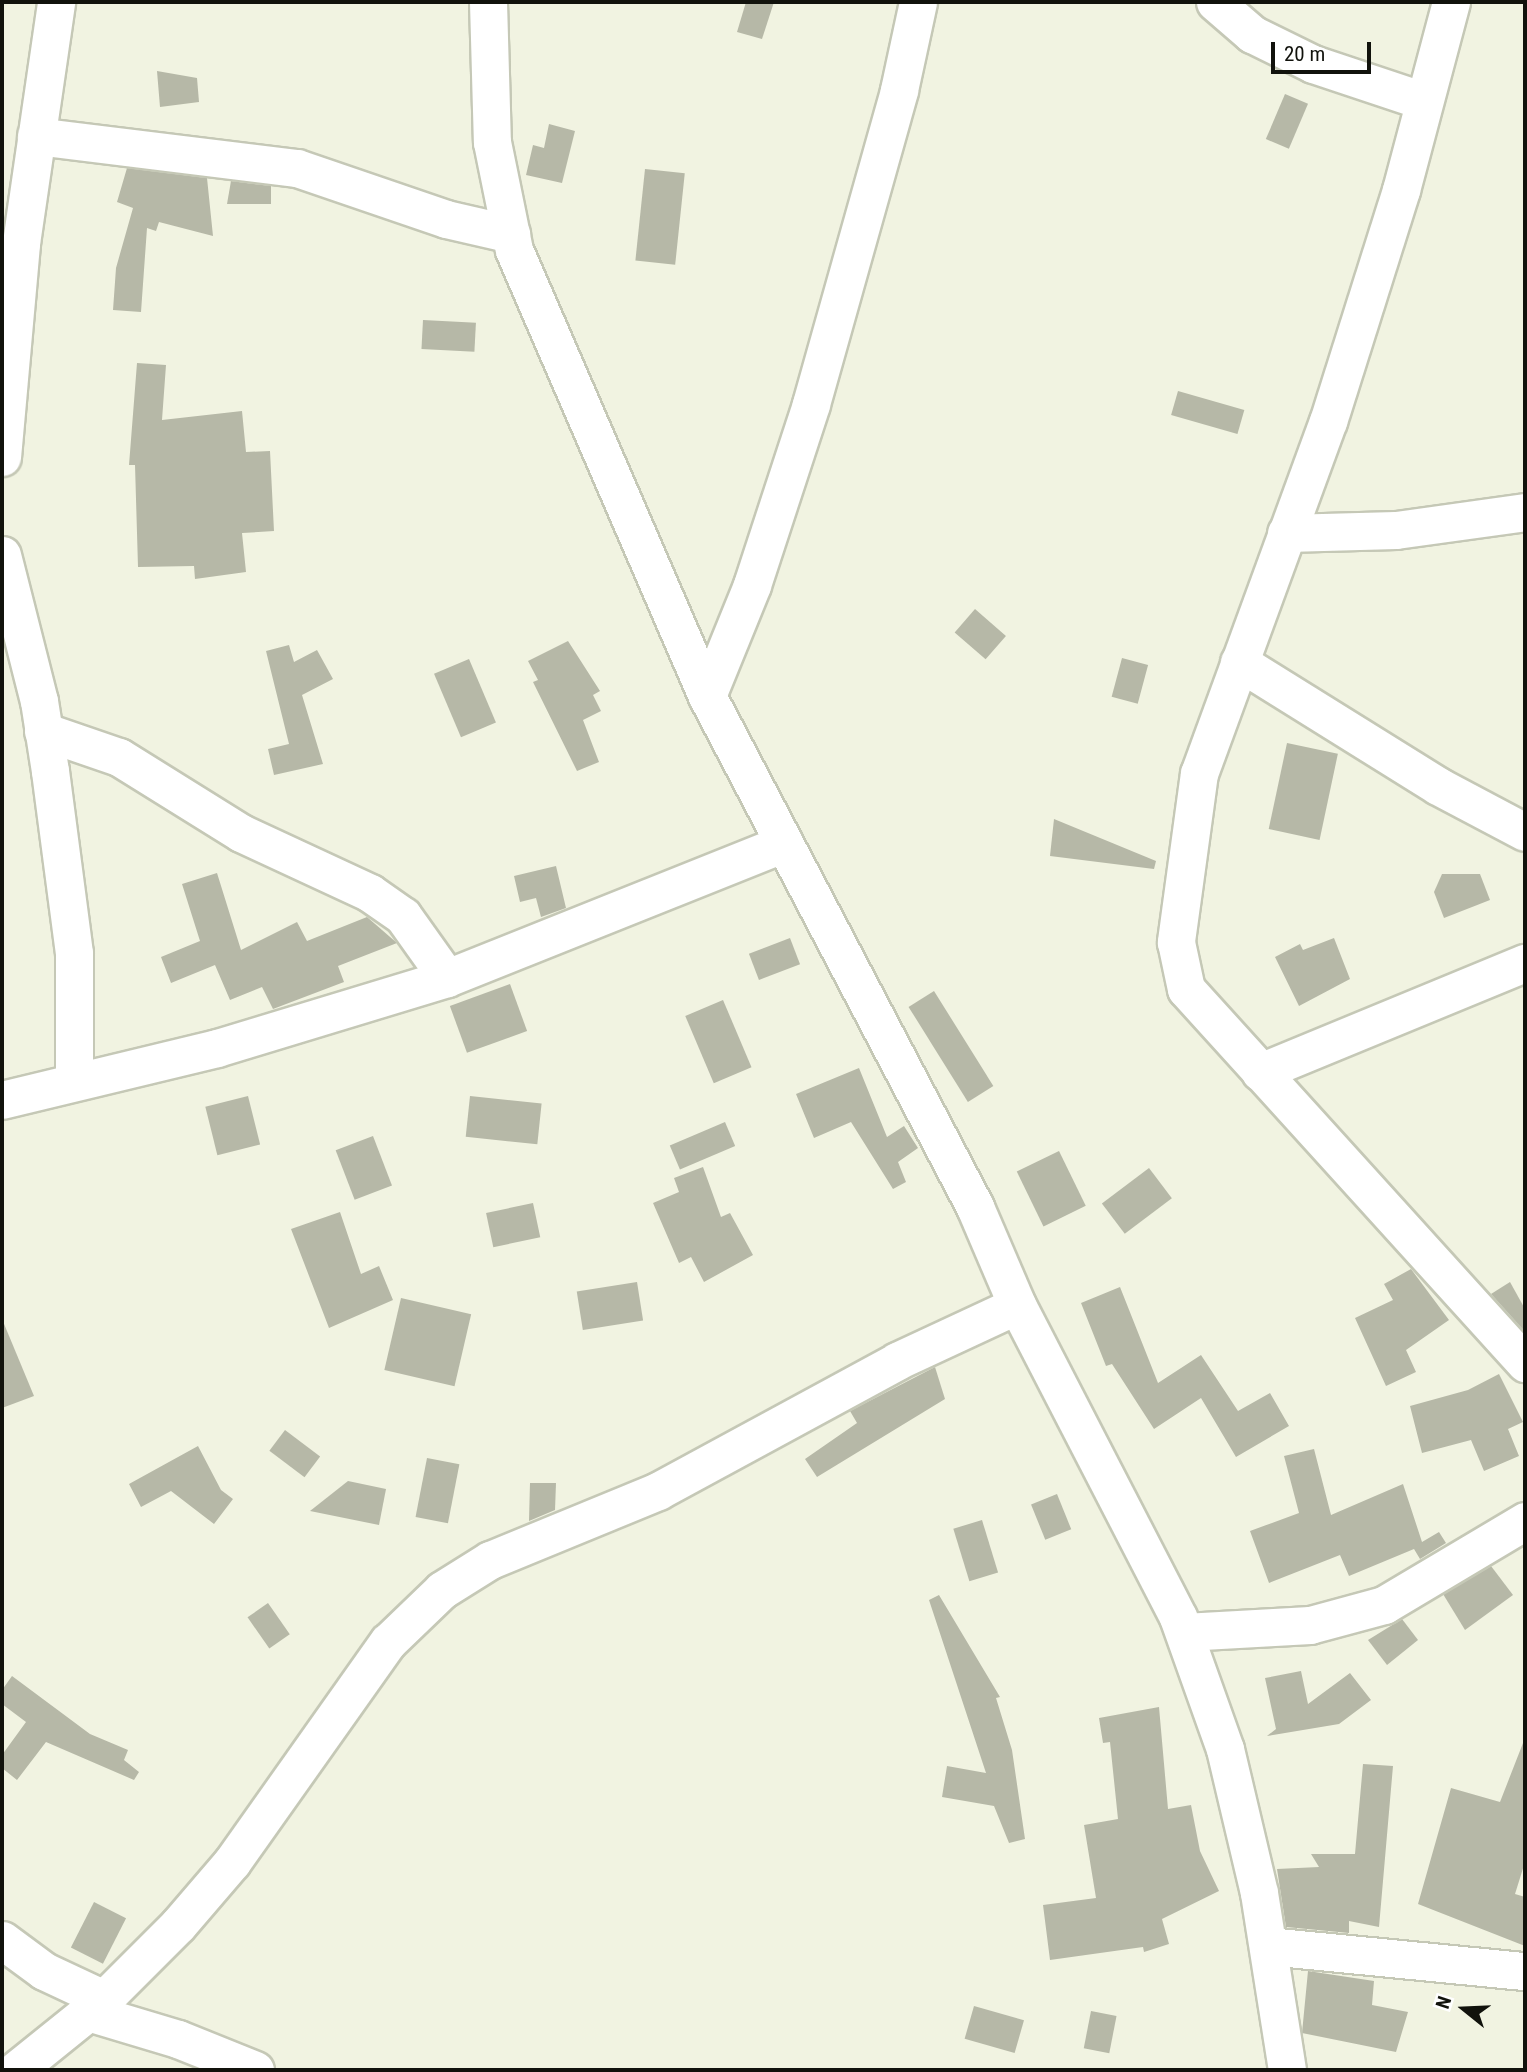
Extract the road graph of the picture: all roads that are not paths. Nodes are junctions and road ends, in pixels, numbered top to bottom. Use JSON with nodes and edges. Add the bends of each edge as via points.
{"nodes":[{"id":1,"x":56,"y":2,"type":"edge"},
{"id":2,"x":488,"y":2,"type":"edge"},
{"id":3,"x":918,"y":2,"type":"edge"},
{"id":4,"x":1216,"y":2,"type":"edge"},
{"id":5,"x":1451,"y":2,"type":"edge"},
{"id":6,"x":1424,"y":101,"type":"junction"},
{"id":7,"x":36,"y":136,"type":"junction"},
{"id":8,"x":511,"y":233,"type":"junction"},
{"id":9,"x":11,"y":241,"type":"edge"},
{"id":10,"x":2,"y":457,"type":"edge"},
{"id":11,"x":1525,"y":512,"type":"edge"},
{"id":12,"x":1286,"y":533,"type":"junction"},
{"id":13,"x":2,"y":555,"type":"edge"},
{"id":14,"x":1239,"y":662,"type":"junction"},
{"id":15,"x":706,"y":696,"type":"junction"},
{"id":16,"x":43,"y":731,"type":"junction"},
{"id":17,"x":1525,"y":832,"type":"edge"},
{"id":18,"x":784,"y":843,"type":"junction"},
{"id":19,"x":1525,"y":963,"type":"edge"},
{"id":20,"x":447,"y":978,"type":"junction"},
{"id":21,"x":1260,"y":1072,"type":"junction"},
{"id":22,"x":74,"y":1079,"type":"junction"},
{"id":23,"x":2,"y":1100,"type":"edge"},
{"id":24,"x":1017,"y":1305,"type":"junction"},
{"id":25,"x":1525,"y":1363,"type":"edge"},
{"id":26,"x":1525,"y":1521,"type":"edge"},
{"id":27,"x":1184,"y":1632,"type":"junction"},
{"id":28,"x":2,"y":1940,"type":"edge"},
{"id":29,"x":1268,"y":1946,"type":"junction"},
{"id":30,"x":1525,"y":1971,"type":"edge"},
{"id":31,"x":96,"y":2005,"type":"junction"},
{"id":32,"x":16,"y":2070,"type":"edge"},
{"id":33,"x":255,"y":2070,"type":"edge"},
{"id":34,"x":1287,"y":2070,"type":"edge"}],
"edges":[{"from":1,"to":7,"type":"street"},
{"from":2,"to":8,"type":"street","via":[[492,142]]},
{"from":3,"to":15,"type":"street","via":[[899,89],[811,404],[752,585]]},
{"from":4,"to":6,"type":"street","via":[[1252,34],[1313,64]]},
{"from":5,"to":6,"type":"street"},
{"from":6,"to":12,"type":"street","via":[[1328,421]]},
{"from":7,"to":8,"type":"street","via":[[297,168],[446,219]]},
{"from":7,"to":9,"type":"street"},
{"from":8,"to":15,"type":"street","via":[[548,332]]},
{"from":9,"to":10,"type":"street"},
{"from":11,"to":12,"type":"street","via":[[1396,530]]},
{"from":12,"to":14,"type":"street"},
{"from":13,"to":16,"type":"street"},
{"from":14,"to":17,"type":"street","via":[[1437,786]]},
{"from":14,"to":21,"type":"street","via":[[1199,773],[1175,942],[1186,989]]},
{"from":15,"to":18,"type":"street"},
{"from":16,"to":20,"type":"street","via":[[119,757],[241,833],[370,893],[403,916]]},
{"from":16,"to":22,"type":"street","via":[[74,953]]},
{"from":18,"to":20,"type":"street"},
{"from":18,"to":24,"type":"street","via":[[975,1207]]},
{"from":19,"to":21,"type":"street"},
{"from":20,"to":22,"type":"street","via":[[216,1048]]},
{"from":21,"to":25,"type":"street"},
{"from":22,"to":23,"type":"street"},
{"from":24,"to":27,"type":"street"},
{"from":24,"to":31,"type":"street","via":[[897,1361],[658,1491],[490,1560],[442,1590],[388,1642],[232,1862]]},
{"from":26,"to":27,"type":"street","via":[[1384,1605],[1310,1625]]},
{"from":27,"to":29,"type":"street","via":[[1225,1749]]},
{"from":28,"to":31,"type":"street"},
{"from":29,"to":30,"type":"street"},
{"from":29,"to":34,"type":"street"},
{"from":31,"to":32,"type":"street"},
{"from":31,"to":33,"type":"street"}]}
